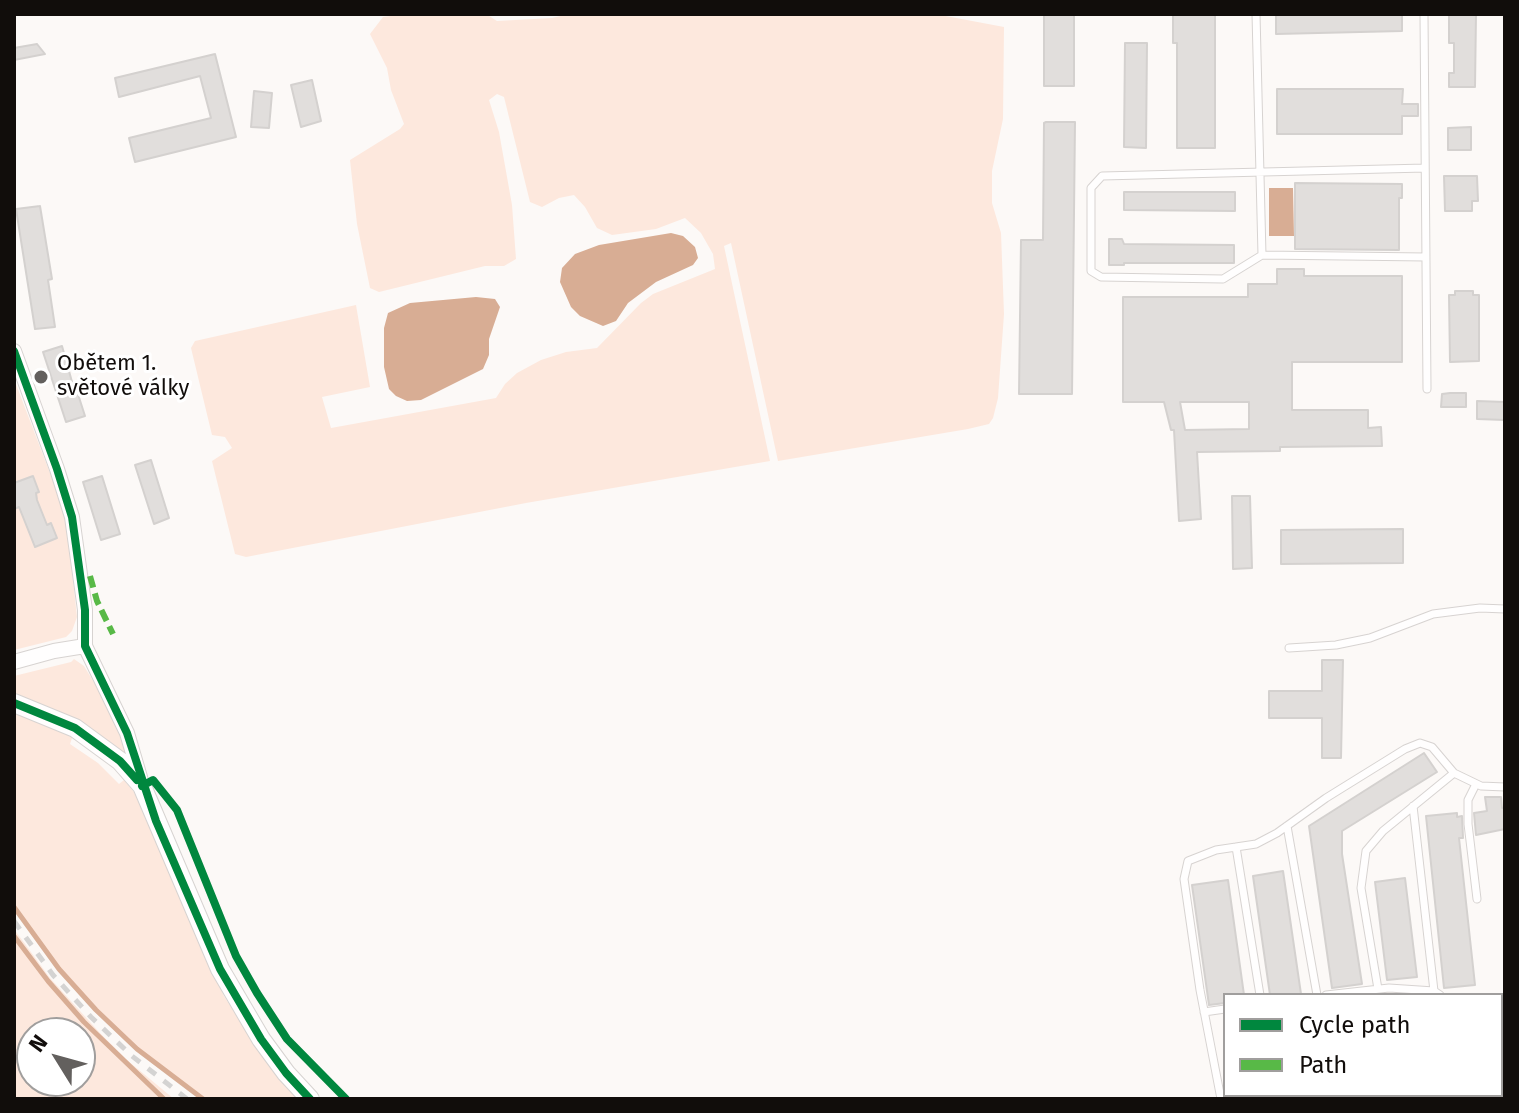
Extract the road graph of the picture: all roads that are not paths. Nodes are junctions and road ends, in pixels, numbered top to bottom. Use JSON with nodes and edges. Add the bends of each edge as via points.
{"nodes":[{"id":1,"x":1256,"y":14,"type":"edge"},
{"id":2,"x":1424,"y":14,"type":"edge"},
{"id":3,"x":1425,"y":168,"type":"junction"},
{"id":4,"x":1260,"y":171,"type":"junction"},
{"id":5,"x":1262,"y":255,"type":"junction"},
{"id":6,"x":1426,"y":257,"type":"junction"},
{"id":7,"x":14,"y":351,"type":"edge"},
{"id":8,"x":1427,"y":389,"type":"dead end"},
{"id":9,"x":1505,"y":609,"type":"edge"},
{"id":10,"x":85,"y":646,"type":"junction"},
{"id":11,"x":1289,"y":648,"type":"dead end"},
{"id":12,"x":14,"y":662,"type":"edge"},
{"id":13,"x":14,"y":703,"type":"edge"},
{"id":14,"x":1454,"y":773,"type":"junction"},
{"id":15,"x":1476,"y":784,"type":"junction"},
{"id":16,"x":142,"y":786,"type":"junction"},
{"id":17,"x":1505,"y":787,"type":"edge"},
{"id":18,"x":1413,"y":806,"type":"junction"},
{"id":19,"x":1287,"y":826,"type":"junction"},
{"id":20,"x":1236,"y":847,"type":"junction"},
{"id":21,"x":1477,"y":899,"type":"dead end"},
{"id":22,"x":1378,"y":989,"type":"junction"},
{"id":23,"x":1260,"y":993,"type":"edge"},
{"id":24,"x":1317,"y":993,"type":"edge"},
{"id":25,"x":1343,"y":993,"type":"edge"},
{"id":26,"x":1437,"y":993,"type":"edge"},
{"id":27,"x":1223,"y":1009,"type":"edge"},
{"id":28,"x":1204,"y":1012,"type":"junction"},
{"id":29,"x":310,"y":1099,"type":"edge"},
{"id":30,"x":1221,"y":1099,"type":"edge"}],
"edges":[{"from":1,"to":4,"type":"lane"},
{"from":2,"to":3,"type":"lane"},
{"from":3,"to":4,"type":"lane"},
{"from":3,"to":6,"type":"lane"},
{"from":4,"to":5,"type":"lane"},
{"from":4,"to":5,"type":"lane","via":[[1102,176],[1091,188],[1091,271],[1101,277],[1223,279]]},
{"from":5,"to":6,"type":"lane"},
{"from":6,"to":8,"type":"lane"},
{"from":7,"to":10,"type":"street","via":[[72,517]]},
{"from":9,"to":11,"type":"lane","via":[[1433,614],[1370,638]]},
{"from":10,"to":12,"type":"street"},
{"from":10,"to":16,"type":"street","via":[[127,733]]},
{"from":13,"to":16,"type":"street","via":[[75,728],[120,761]]},
{"from":14,"to":15,"type":"lane"},
{"from":14,"to":18,"type":"lane"},
{"from":14,"to":19,"type":"lane","via":[[1432,747],[1420,743]]},
{"from":15,"to":17,"type":"lane"},
{"from":15,"to":21,"type":"lane","via":[[1468,800],[1468,824]]},
{"from":16,"to":29,"type":"street","via":[[220,969],[261,1039]]},
{"from":18,"to":22,"type":"lane","via":[[1366,851],[1361,888]]},
{"from":18,"to":26,"type":"lane"},
{"from":19,"to":20,"type":"lane","via":[[1256,844]]},
{"from":19,"to":24,"type":"lane"},
{"from":20,"to":23,"type":"lane"},
{"from":20,"to":28,"type":"lane","via":[[1188,861],[1184,879]]},
{"from":22,"to":25,"type":"lane"},
{"from":22,"to":26,"type":"lane"},
{"from":27,"to":28,"type":"lane"},
{"from":28,"to":30,"type":"lane"}]}
